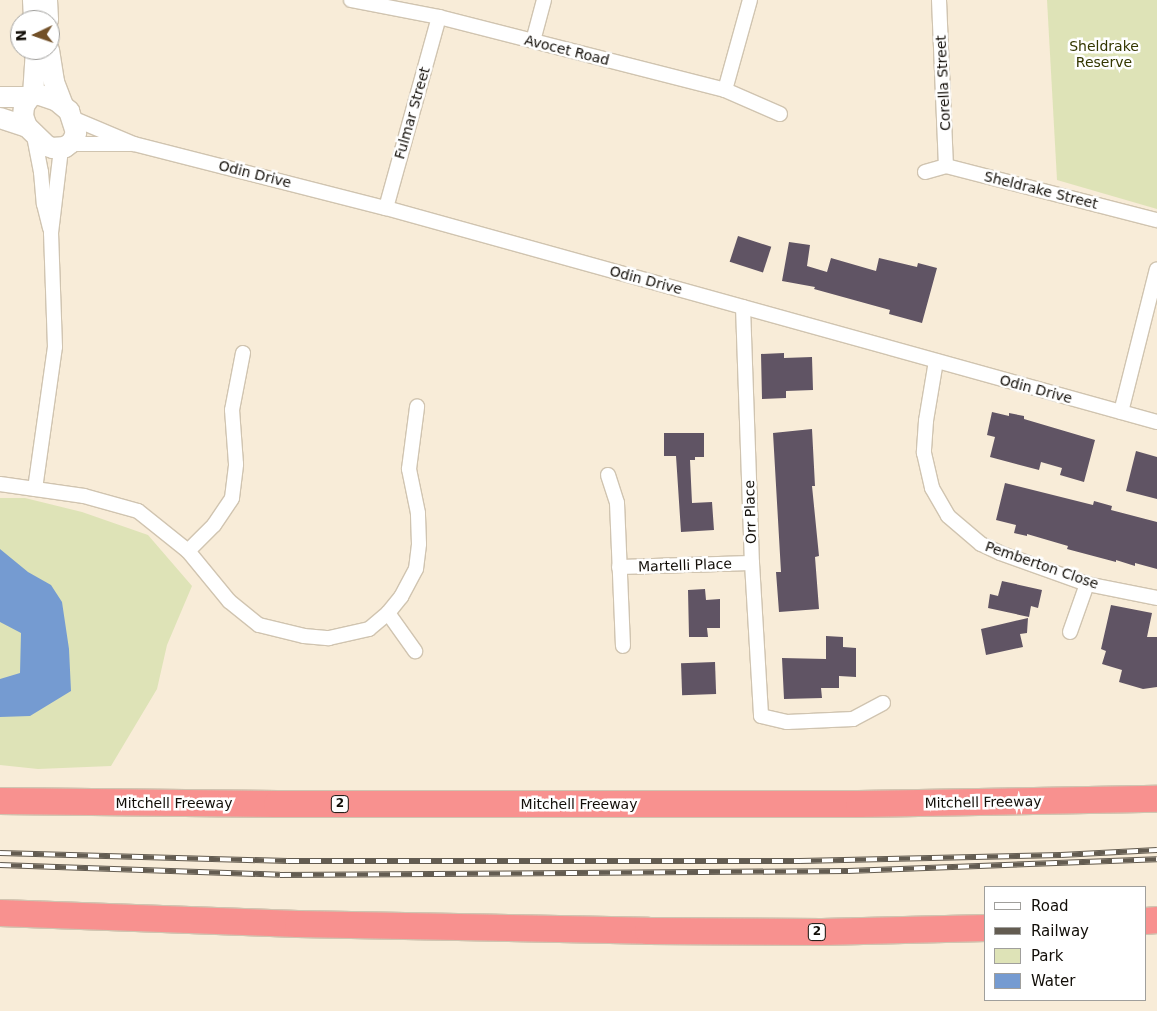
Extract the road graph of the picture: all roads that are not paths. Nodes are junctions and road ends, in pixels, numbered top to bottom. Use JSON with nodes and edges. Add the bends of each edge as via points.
{"nodes":[{"id":1,"x":351,"y":0,"type":"edge"},
{"id":2,"x":544,"y":0,"type":"edge"},
{"id":3,"x":750,"y":0,"type":"edge"},
{"id":4,"x":939,"y":0,"type":"edge"},
{"id":5,"x":439,"y":18,"type":"junction"},
{"id":6,"x":533,"y":41,"type":"junction"},
{"id":7,"x":35,"y":60,"type":"edge"},
{"id":8,"x":51,"y":60,"type":"edge"},
{"id":9,"x":725,"y":90,"type":"junction"},
{"id":10,"x":32,"y":96,"type":"junction"},
{"id":11,"x":0,"y":97,"type":"edge"},
{"id":12,"x":68,"y":112,"type":"junction"},
{"id":13,"x":780,"y":114,"type":"dead end"},
{"id":14,"x":0,"y":118,"type":"edge"},
{"id":15,"x":31,"y":131,"type":"junction"},
{"id":16,"x":134,"y":144,"type":"junction"},
{"id":17,"x":65,"y":146,"type":"junction"},
{"id":18,"x":946,"y":166,"type":"junction"},
{"id":19,"x":925,"y":172,"type":"dead end"},
{"id":20,"x":386,"y":208,"type":"junction"},
{"id":21,"x":1157,"y":220,"type":"edge"},
{"id":22,"x":51,"y":233,"type":"junction"},
{"id":23,"x":1157,"y":269,"type":"edge"},
{"id":24,"x":743,"y":307,"type":"junction"},
{"id":25,"x":243,"y":353,"type":"dead end"},
{"id":26,"x":936,"y":361,"type":"junction"},
{"id":27,"x":417,"y":407,"type":"dead end"},
{"id":28,"x":1121,"y":412,"type":"junction"},
{"id":29,"x":1157,"y":422,"type":"edge"},
{"id":30,"x":608,"y":475,"type":"dead end"},
{"id":31,"x":0,"y":484,"type":"edge"},
{"id":32,"x":35,"y":489,"type":"junction"},
{"id":33,"x":188,"y":551,"type":"junction"},
{"id":34,"x":752,"y":562,"type":"junction"},
{"id":35,"x":619,"y":568,"type":"junction"},
{"id":36,"x":1087,"y":584,"type":"junction"},
{"id":37,"x":1157,"y":598,"type":"edge"},
{"id":38,"x":388,"y":613,"type":"junction"},
{"id":39,"x":1070,"y":632,"type":"dead end"},
{"id":40,"x":623,"y":646,"type":"dead end"},
{"id":41,"x":415,"y":651,"type":"dead end"},
{"id":42,"x":883,"y":703,"type":"dead end"},
{"id":43,"x":1157,"y":799,"type":"edge"},
{"id":44,"x":0,"y":801,"type":"edge"},
{"id":45,"x":0,"y":913,"type":"edge"},
{"id":46,"x":984,"y":928,"type":"edge"}],
"edges":[{"from":1,"to":5,"type":"street","name":"Avocet Road"},
{"from":2,"to":6,"type":"street"},
{"from":3,"to":9,"type":"street"},
{"from":4,"to":18,"type":"street","name":"Corella Street"},
{"from":5,"to":6,"type":"street","name":"Avocet Road"},
{"from":5,"to":20,"type":"street","name":"Fulmar Street"},
{"from":6,"to":9,"type":"street","name":"Avocet Road"},
{"from":7,"to":10,"type":"main road"},
{"from":8,"to":12,"type":"main road","via":[[54,82]]},
{"from":9,"to":13,"type":"street","name":"Avocet Road"},
{"from":10,"to":11,"type":"main road","name":"Odin Drive"},
{"from":10,"to":12,"type":"main road","name":"Odin Drive","via":[[50,97]]},
{"from":10,"to":15,"type":"main road","via":[[23,110]]},
{"from":12,"to":16,"type":"street","name":"Odin Drive"},
{"from":12,"to":17,"type":"main road","via":[[76,133]]},
{"from":14,"to":15,"type":"main road","name":"Odin Drive"},
{"from":15,"to":17,"type":"main road","name":"Odin Drive","via":[[47,146]]},
{"from":15,"to":22,"type":"street","via":[[42,172],[44,204]]},
{"from":16,"to":17,"type":"street","name":"Odin Drive"},
{"from":16,"to":20,"type":"street","name":"Odin Drive"},
{"from":17,"to":22,"type":"street","via":[[55,181],[56,202]]},
{"from":18,"to":19,"type":"street"},
{"from":18,"to":21,"type":"street","name":"Sheldrake Street"},
{"from":20,"to":24,"type":"street","name":"Odin Drive"},
{"from":22,"to":32,"type":"street","via":[[55,347]]},
{"from":23,"to":28,"type":"street"},
{"from":24,"to":26,"type":"street","name":"Odin Drive"},
{"from":24,"to":34,"type":"street","name":"Orr Place"},
{"from":25,"to":33,"type":"street","via":[[232,410],[236,464],[232,498],[214,525]]},
{"from":26,"to":28,"type":"street","name":"Odin Drive"},
{"from":26,"to":36,"type":"street","name":"Pemberton Close","via":[[924,453],[932,488],[943,509],[981,544]]},
{"from":27,"to":38,"type":"street","via":[[409,469],[418,512],[416,569]]},
{"from":28,"to":29,"type":"street","name":"Odin Drive"},
{"from":30,"to":35,"type":"street","name":"Martelli Place","via":[[617,503]]},
{"from":31,"to":32,"type":"street"},
{"from":32,"to":33,"type":"street","via":[[84,496],[138,511]]},
{"from":33,"to":38,"type":"street","via":[[229,601],[258,625],[304,636],[329,638],[369,629]]},
{"from":34,"to":35,"type":"street","name":"Martelli Place"},
{"from":34,"to":42,"type":"street","name":"Orr Place","via":[[761,716],[787,722],[853,719]]},
{"from":35,"to":40,"type":"street","name":"Martelli Place"},
{"from":36,"to":37,"type":"street","name":"Pemberton Close"},
{"from":36,"to":39,"type":"street"},
{"from":38,"to":41,"type":"street"},
{"from":43,"to":44,"type":"highway","name":"Mitchell Freeway","number":"2","via":[[860,804]]},
{"from":45,"to":46,"type":"highway","number":"2","via":[[298,924],[638,931],[822,932]]}]}
